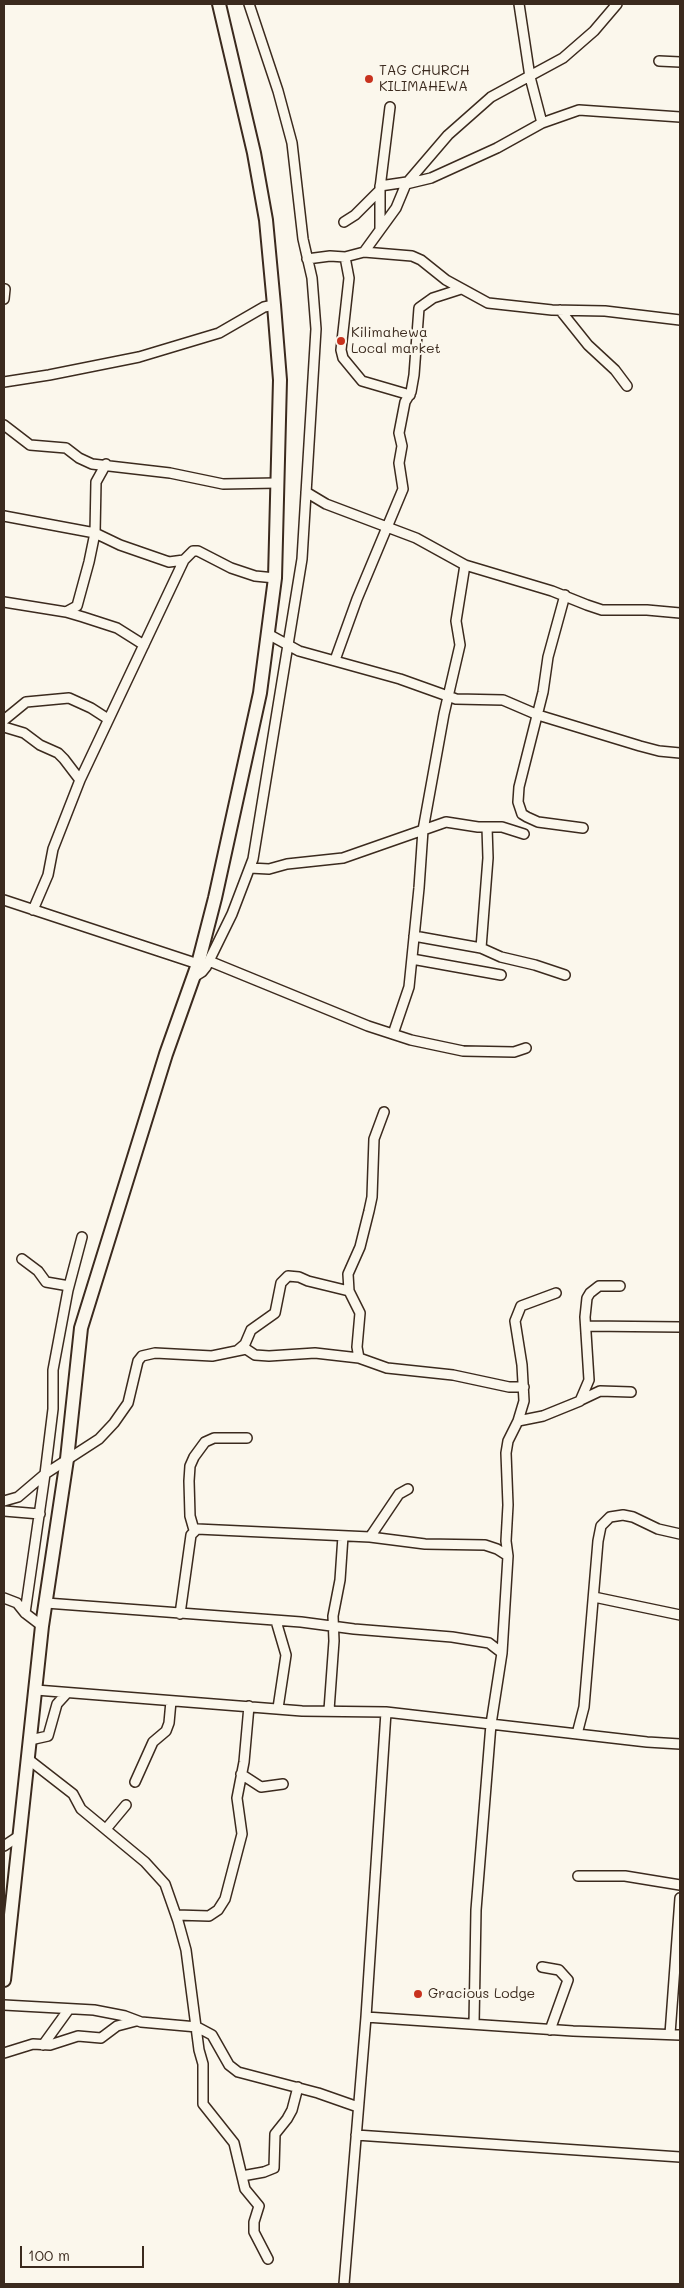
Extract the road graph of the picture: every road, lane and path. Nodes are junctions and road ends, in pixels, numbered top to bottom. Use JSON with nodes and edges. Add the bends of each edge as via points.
{"nodes":[{"id":1,"x":219,"y":4,"type":"edge"},
{"id":2,"x":250,"y":4,"type":"edge"},
{"id":3,"x":518,"y":4,"type":"edge"},
{"id":4,"x":617,"y":4,"type":"edge"},
{"id":5,"x":659,"y":62,"type":"dead end"},
{"id":6,"x":680,"y":62,"type":"edge"},
{"id":7,"x":530,"y":77,"type":"junction"},
{"id":8,"x":390,"y":107,"type":"dead end"},
{"id":9,"x":680,"y":117,"type":"edge"},
{"id":10,"x":542,"y":123,"type":"junction"},
{"id":11,"x":406,"y":183,"type":"junction"},
{"id":12,"x":380,"y":188,"type":"junction"},
{"id":13,"x":344,"y":222,"type":"dead end"},
{"id":14,"x":380,"y":228,"type":"junction"},
{"id":15,"x":364,"y":252,"type":"junction"},
{"id":16,"x":345,"y":257,"type":"junction"},
{"id":17,"x":307,"y":259,"type":"junction"},
{"id":18,"x":5,"y":289,"type":"dead end"},
{"id":19,"x":461,"y":289,"type":"junction"},
{"id":20,"x":4,"y":299,"type":"edge"},
{"id":21,"x":274,"y":305,"type":"junction"},
{"id":22,"x":560,"y":310,"type":"junction"},
{"id":23,"x":680,"y":320,"type":"edge"},
{"id":24,"x":4,"y":382,"type":"edge"},
{"id":25,"x":627,"y":386,"type":"dead end"},
{"id":26,"x":410,"y":395,"type":"junction"},
{"id":27,"x":4,"y":425,"type":"edge"},
{"id":28,"x":106,"y":464,"type":"junction"},
{"id":29,"x":277,"y":483,"type":"junction"},
{"id":30,"x":306,"y":492,"type":"junction"},
{"id":31,"x":4,"y":516,"type":"edge"},
{"id":32,"x":386,"y":527,"type":"junction"},
{"id":33,"x":95,"y":533,"type":"junction"},
{"id":34,"x":184,"y":560,"type":"junction"},
{"id":35,"x":465,"y":565,"type":"junction"},
{"id":36,"x":275,"y":578,"type":"junction"},
{"id":37,"x":565,"y":595,"type":"junction"},
{"id":38,"x":4,"y":602,"type":"edge"},
{"id":39,"x":66,"y":612,"type":"junction"},
{"id":40,"x":680,"y":613,"type":"edge"},
{"id":41,"x":268,"y":634,"type":"junction"},
{"id":42,"x":144,"y":645,"type":"junction"},
{"id":43,"x":287,"y":645,"type":"junction"},
{"id":44,"x":335,"y":660,"type":"junction"},
{"id":45,"x":448,"y":696,"type":"junction"},
{"id":46,"x":538,"y":715,"type":"junction"},
{"id":47,"x":108,"y":719,"type":"junction"},
{"id":48,"x":4,"y":720,"type":"edge"},
{"id":49,"x":4,"y":727,"type":"edge"},
{"id":50,"x":680,"y":752,"type":"edge"},
{"id":51,"x":80,"y":780,"type":"junction"},
{"id":52,"x":487,"y":827,"type":"junction"},
{"id":53,"x":583,"y":828,"type":"dead end"},
{"id":54,"x":423,"y":830,"type":"junction"},
{"id":55,"x":524,"y":834,"type":"dead end"},
{"id":56,"x":250,"y":868,"type":"junction"},
{"id":57,"x":4,"y":900,"type":"edge"},
{"id":58,"x":33,"y":910,"type":"junction"},
{"id":59,"x":414,"y":936,"type":"junction"},
{"id":60,"x":481,"y":948,"type":"junction"},
{"id":61,"x":412,"y":959,"type":"junction"},
{"id":62,"x":204,"y":963,"type":"junction"},
{"id":63,"x":501,"y":975,"type":"dead end"},
{"id":64,"x":565,"y":975,"type":"dead end"},
{"id":65,"x":393,"y":1034,"type":"junction"},
{"id":66,"x":526,"y":1048,"type":"dead end"},
{"id":67,"x":384,"y":1112,"type":"dead end"},
{"id":68,"x":82,"y":1237,"type":"dead end"},
{"id":69,"x":22,"y":1259,"type":"dead end"},
{"id":70,"x":69,"y":1286,"type":"junction"},
{"id":71,"x":620,"y":1286,"type":"dead end"},
{"id":72,"x":349,"y":1291,"type":"junction"},
{"id":73,"x":556,"y":1293,"type":"dead end"},
{"id":74,"x":586,"y":1326,"type":"junction"},
{"id":75,"x":680,"y":1327,"type":"edge"},
{"id":76,"x":238,"y":1350,"type":"junction"},
{"id":77,"x":359,"y":1358,"type":"junction"},
{"id":78,"x":524,"y":1387,"type":"junction"},
{"id":79,"x":631,"y":1392,"type":"dead end"},
{"id":80,"x":580,"y":1401,"type":"junction"},
{"id":81,"x":518,"y":1421,"type":"junction"},
{"id":82,"x":247,"y":1438,"type":"dead end"},
{"id":83,"x":67,"y":1459,"type":"junction"},
{"id":84,"x":45,"y":1474,"type":"junction"},
{"id":85,"x":408,"y":1489,"type":"dead end"},
{"id":86,"x":4,"y":1501,"type":"edge"},
{"id":87,"x":4,"y":1511,"type":"edge"},
{"id":88,"x":40,"y":1514,"type":"junction"},
{"id":89,"x":194,"y":1530,"type":"junction"},
{"id":90,"x":680,"y":1534,"type":"edge"},
{"id":91,"x":343,"y":1536,"type":"junction"},
{"id":92,"x":370,"y":1537,"type":"junction"},
{"id":93,"x":508,"y":1556,"type":"junction"},
{"id":94,"x":594,"y":1596,"type":"junction"},
{"id":95,"x":4,"y":1598,"type":"edge"},
{"id":96,"x":46,"y":1603,"type":"junction"},
{"id":97,"x":25,"y":1613,"type":"junction"},
{"id":98,"x":180,"y":1614,"type":"junction"},
{"id":99,"x":680,"y":1614,"type":"edge"},
{"id":100,"x":276,"y":1621,"type":"junction"},
{"id":101,"x":42,"y":1626,"type":"junction"},
{"id":102,"x":335,"y":1626,"type":"junction"},
{"id":103,"x":502,"y":1653,"type":"junction"},
{"id":104,"x":36,"y":1690,"type":"junction"},
{"id":105,"x":67,"y":1693,"type":"junction"},
{"id":106,"x":171,"y":1701,"type":"junction"},
{"id":107,"x":249,"y":1706,"type":"junction"},
{"id":108,"x":278,"y":1708,"type":"junction"},
{"id":109,"x":329,"y":1710,"type":"junction"},
{"id":110,"x":386,"y":1712,"type":"junction"},
{"id":111,"x":491,"y":1724,"type":"junction"},
{"id":112,"x":577,"y":1734,"type":"junction"},
{"id":113,"x":30,"y":1740,"type":"junction"},
{"id":114,"x":680,"y":1744,"type":"edge"},
{"id":115,"x":28,"y":1759,"type":"junction"},
{"id":116,"x":241,"y":1774,"type":"junction"},
{"id":117,"x":135,"y":1782,"type":"dead end"},
{"id":118,"x":283,"y":1784,"type":"dead end"},
{"id":119,"x":126,"y":1805,"type":"dead end"},
{"id":120,"x":106,"y":1829,"type":"junction"},
{"id":121,"x":19,"y":1836,"type":"junction"},
{"id":122,"x":4,"y":1846,"type":"edge"},
{"id":123,"x":578,"y":1876,"type":"dead end"},
{"id":124,"x":680,"y":1885,"type":"edge"},
{"id":125,"x":680,"y":1898,"type":"edge"},
{"id":126,"x":176,"y":1916,"type":"junction"},
{"id":127,"x":542,"y":1967,"type":"dead end"},
{"id":128,"x":4,"y":1980,"type":"edge"},
{"id":129,"x":4,"y":2005,"type":"edge"},
{"id":130,"x":69,"y":2009,"type":"junction"},
{"id":131,"x":366,"y":2017,"type":"junction"},
{"id":132,"x":136,"y":2020,"type":"junction"},
{"id":133,"x":474,"y":2024,"type":"junction"},
{"id":134,"x":197,"y":2027,"type":"junction"},
{"id":135,"x":550,"y":2030,"type":"junction"},
{"id":136,"x":670,"y":2034,"type":"junction"},
{"id":137,"x":680,"y":2034,"type":"edge"},
{"id":138,"x":43,"y":2045,"type":"junction"},
{"id":139,"x":4,"y":2053,"type":"edge"},
{"id":140,"x":298,"y":2087,"type":"junction"},
{"id":141,"x":358,"y":2107,"type":"junction"},
{"id":142,"x":356,"y":2135,"type":"junction"},
{"id":143,"x":680,"y":2157,"type":"edge"},
{"id":144,"x":242,"y":2176,"type":"junction"},
{"id":145,"x":268,"y":2259,"type":"dead end"},
{"id":146,"x":344,"y":2284,"type":"edge"}],
"edges":[{"from":1,"to":21,"type":"main road","via":[[254,153],[266,220]]},
{"from":2,"to":17,"type":"street","via":[[292,142]]},
{"from":3,"to":7,"type":"street"},
{"from":4,"to":7,"type":"street","via":[[594,31],[563,58]]},
{"from":5,"to":6,"type":"street"},
{"from":7,"to":10,"type":"street"},
{"from":7,"to":11,"type":"street","via":[[480,104],[435,148]]},
{"from":8,"to":12,"type":"street"},
{"from":9,"to":10,"type":"street","via":[[579,110]]},
{"from":10,"to":11,"type":"street","via":[[431,178]]},
{"from":11,"to":12,"type":"street"},
{"from":11,"to":14,"type":"street","via":[[396,208]]},
{"from":12,"to":13,"type":"street"},
{"from":12,"to":14,"type":"street"},
{"from":14,"to":15,"type":"street"},
{"from":15,"to":16,"type":"street"},
{"from":15,"to":19,"type":"street","via":[[412,256]]},
{"from":16,"to":17,"type":"street"},
{"from":16,"to":26,"type":"street","via":[[349,278],[341,350],[343,358],[362,381]]},
{"from":17,"to":30,"type":"street","via":[[312,278],[316,329]]},
{"from":18,"to":20,"type":"street"},
{"from":19,"to":22,"type":"street","via":[[488,303]]},
{"from":19,"to":26,"type":"street","via":[[434,298],[420,308]]},
{"from":21,"to":24,"type":"street","via":[[264,307],[220,333],[138,357]]},
{"from":21,"to":29,"type":"main road","via":[[280,380]]},
{"from":22,"to":23,"type":"street","via":[[605,311]]},
{"from":22,"to":25,"type":"street"},
{"from":26,"to":32,"type":"street","via":[[405,402],[399,433],[403,489]]},
{"from":27,"to":28,"type":"street","via":[[30,445],[62,447],[92,464]]},
{"from":28,"to":29,"type":"street","via":[[222,484]]},
{"from":28,"to":33,"type":"street","via":[[96,482]]},
{"from":29,"to":36,"type":"main road"},
{"from":30,"to":32,"type":"street","via":[[326,504]]},
{"from":30,"to":43,"type":"street","via":[[302,559]]},
{"from":31,"to":33,"type":"street"},
{"from":32,"to":35,"type":"street","via":[[416,538]]},
{"from":32,"to":44,"type":"street"},
{"from":33,"to":34,"type":"street","via":[[169,562]]},
{"from":33,"to":39,"type":"street","via":[[77,606]]},
{"from":34,"to":36,"type":"street","via":[[192,551],[198,551],[231,568]]},
{"from":34,"to":42,"type":"street"},
{"from":35,"to":37,"type":"street"},
{"from":35,"to":45,"type":"street","via":[[456,621],[460,645]]},
{"from":36,"to":41,"type":"main road"},
{"from":37,"to":40,"type":"street","via":[[602,610]]},
{"from":37,"to":46,"type":"street","via":[[548,658]]},
{"from":38,"to":39,"type":"street"},
{"from":39,"to":42,"type":"street","via":[[117,628]]},
{"from":41,"to":43,"type":"street"},
{"from":41,"to":62,"type":"main road","via":[[260,693]]},
{"from":42,"to":47,"type":"street"},
{"from":43,"to":44,"type":"street"},
{"from":43,"to":56,"type":"street"},
{"from":44,"to":45,"type":"street"},
{"from":45,"to":46,"type":"street","via":[[464,700],[503,700]]},
{"from":45,"to":54,"type":"street"},
{"from":46,"to":50,"type":"street","via":[[659,751]]},
{"from":46,"to":53,"type":"street","via":[[519,787],[520,808],[527,817],[538,822]]},
{"from":47,"to":48,"type":"street","via":[[68,698],[26,702]]},
{"from":47,"to":51,"type":"street"},
{"from":49,"to":51,"type":"street","via":[[24,733],[58,753]]},
{"from":51,"to":58,"type":"street"},
{"from":52,"to":54,"type":"street","via":[[446,822]]},
{"from":52,"to":55,"type":"street","via":[[502,827]]},
{"from":52,"to":60,"type":"street","via":[[488,858]]},
{"from":54,"to":56,"type":"street","via":[[343,858],[269,869]]},
{"from":54,"to":59,"type":"street"},
{"from":56,"to":62,"type":"street","via":[[232,914]]},
{"from":57,"to":58,"type":"street"},
{"from":58,"to":62,"type":"street"},
{"from":59,"to":60,"type":"street"},
{"from":59,"to":61,"type":"street"},
{"from":60,"to":64,"type":"street"},
{"from":61,"to":63,"type":"street"},
{"from":61,"to":65,"type":"street","via":[[409,987]]},
{"from":62,"to":65,"type":"street"},
{"from":62,"to":83,"type":"main road","via":[[194,977],[166,1054],[81,1328]]},
{"from":65,"to":66,"type":"street","via":[[463,1051],[514,1052]]},
{"from":67,"to":72,"type":"street","via":[[374,1139],[372,1197],[358,1254],[348,1274]]},
{"from":68,"to":70,"type":"street"},
{"from":69,"to":70,"type":"street","via":[[46,1282]]},
{"from":70,"to":84,"type":"street","via":[[53,1370]]},
{"from":71,"to":74,"type":"street","via":[[599,1286],[590,1293],[586,1304]]},
{"from":72,"to":76,"type":"street","via":[[288,1276],[281,1283],[275,1313],[252,1330]]},
{"from":72,"to":77,"type":"street","via":[[360,1313]]},
{"from":73,"to":78,"type":"street","via":[[522,1306],[516,1316]]},
{"from":74,"to":75,"type":"street"},
{"from":74,"to":80,"type":"street","via":[[589,1380]]},
{"from":76,"to":77,"type":"street","via":[[269,1356],[315,1353]]},
{"from":76,"to":83,"type":"street","via":[[212,1356],[155,1353],[142,1356],[138,1360],[125,1410],[99,1439]]},
{"from":77,"to":78,"type":"street","via":[[387,1368]]},
{"from":78,"to":81,"type":"street"},
{"from":79,"to":80,"type":"street","via":[[600,1391]]},
{"from":80,"to":81,"type":"street","via":[[542,1416]]},
{"from":81,"to":93,"type":"street","via":[[508,1441],[505,1459]]},
{"from":82,"to":89,"type":"street","via":[[214,1438],[205,1442],[194,1457],[189,1481],[190,1516]]},
{"from":83,"to":84,"type":"street"},
{"from":83,"to":96,"type":"main road"},
{"from":84,"to":86,"type":"street","via":[[18,1497]]},
{"from":84,"to":88,"type":"street"},
{"from":85,"to":92,"type":"street","via":[[399,1494]]},
{"from":87,"to":88,"type":"street"},
{"from":88,"to":97,"type":"street"},
{"from":89,"to":91,"type":"street"},
{"from":89,"to":98,"type":"street"},
{"from":90,"to":94,"type":"street","via":[[658,1529],[633,1517],[610,1517],[599,1530]]},
{"from":91,"to":92,"type":"street"},
{"from":91,"to":102,"type":"street","via":[[333,1616]]},
{"from":92,"to":93,"type":"street","via":[[425,1544],[485,1545]]},
{"from":93,"to":103,"type":"street"},
{"from":94,"to":99,"type":"street"},
{"from":94,"to":112,"type":"street","via":[[584,1706]]},
{"from":95,"to":97,"type":"street","via":[[17,1603]]},
{"from":96,"to":98,"type":"street"},
{"from":96,"to":101,"type":"main road"},
{"from":97,"to":101,"type":"street"},
{"from":98,"to":100,"type":"street"},
{"from":100,"to":102,"type":"street"},
{"from":100,"to":108,"type":"street","via":[[286,1655]]},
{"from":101,"to":104,"type":"main road"},
{"from":102,"to":103,"type":"street","via":[[452,1637],[489,1644]]},
{"from":102,"to":109,"type":"street"},
{"from":103,"to":111,"type":"street"},
{"from":104,"to":105,"type":"street"},
{"from":104,"to":113,"type":"main road"},
{"from":105,"to":106,"type":"street"},
{"from":105,"to":113,"type":"street","via":[[57,1704],[48,1736]]},
{"from":106,"to":107,"type":"street"},
{"from":106,"to":117,"type":"street","via":[[166,1731],[153,1742]]},
{"from":107,"to":108,"type":"street"},
{"from":107,"to":116,"type":"street"},
{"from":108,"to":109,"type":"street"},
{"from":109,"to":110,"type":"street"},
{"from":110,"to":111,"type":"street"},
{"from":110,"to":131,"type":"street"},
{"from":111,"to":112,"type":"street"},
{"from":111,"to":133,"type":"street","via":[[476,1910]]},
{"from":112,"to":114,"type":"street"},
{"from":113,"to":115,"type":"main road"},
{"from":115,"to":120,"type":"street","via":[[73,1794],[81,1809]]},
{"from":115,"to":121,"type":"main road"},
{"from":116,"to":118,"type":"street","via":[[261,1788]]},
{"from":116,"to":126,"type":"street","via":[[237,1798],[242,1834],[225,1899],[209,1916]]},
{"from":119,"to":120,"type":"street"},
{"from":120,"to":126,"type":"street","via":[[165,1884]]},
{"from":121,"to":122,"type":"street"},
{"from":121,"to":128,"type":"main road"},
{"from":123,"to":124,"type":"street","via":[[625,1876]]},
{"from":125,"to":136,"type":"street"},
{"from":126,"to":134,"type":"street","via":[[186,1950]]},
{"from":127,"to":135,"type":"street","via":[[559,1970],[568,1980]]},
{"from":129,"to":130,"type":"street"},
{"from":130,"to":132,"type":"street","via":[[94,2010]]},
{"from":130,"to":138,"type":"street"},
{"from":131,"to":133,"type":"street"},
{"from":131,"to":141,"type":"street"},
{"from":132,"to":134,"type":"street"},
{"from":132,"to":138,"type":"street","via":[[117,2026],[101,2038],[78,2036]]},
{"from":133,"to":135,"type":"street"},
{"from":134,"to":140,"type":"street","via":[[212,2035],[233,2070]]},
{"from":134,"to":144,"type":"street","via":[[203,2064],[203,2104],[234,2144]]},
{"from":135,"to":136,"type":"street"},
{"from":136,"to":137,"type":"street"},
{"from":138,"to":139,"type":"street","via":[[33,2044]]},
{"from":140,"to":141,"type":"street"},
{"from":140,"to":144,"type":"street","via":[[292,2110],[275,2134],[274,2168]]},
{"from":141,"to":142,"type":"street"},
{"from":142,"to":143,"type":"street"},
{"from":142,"to":146,"type":"street"},
{"from":144,"to":145,"type":"street","via":[[245,2189],[258,2204],[254,2232]]}]}
